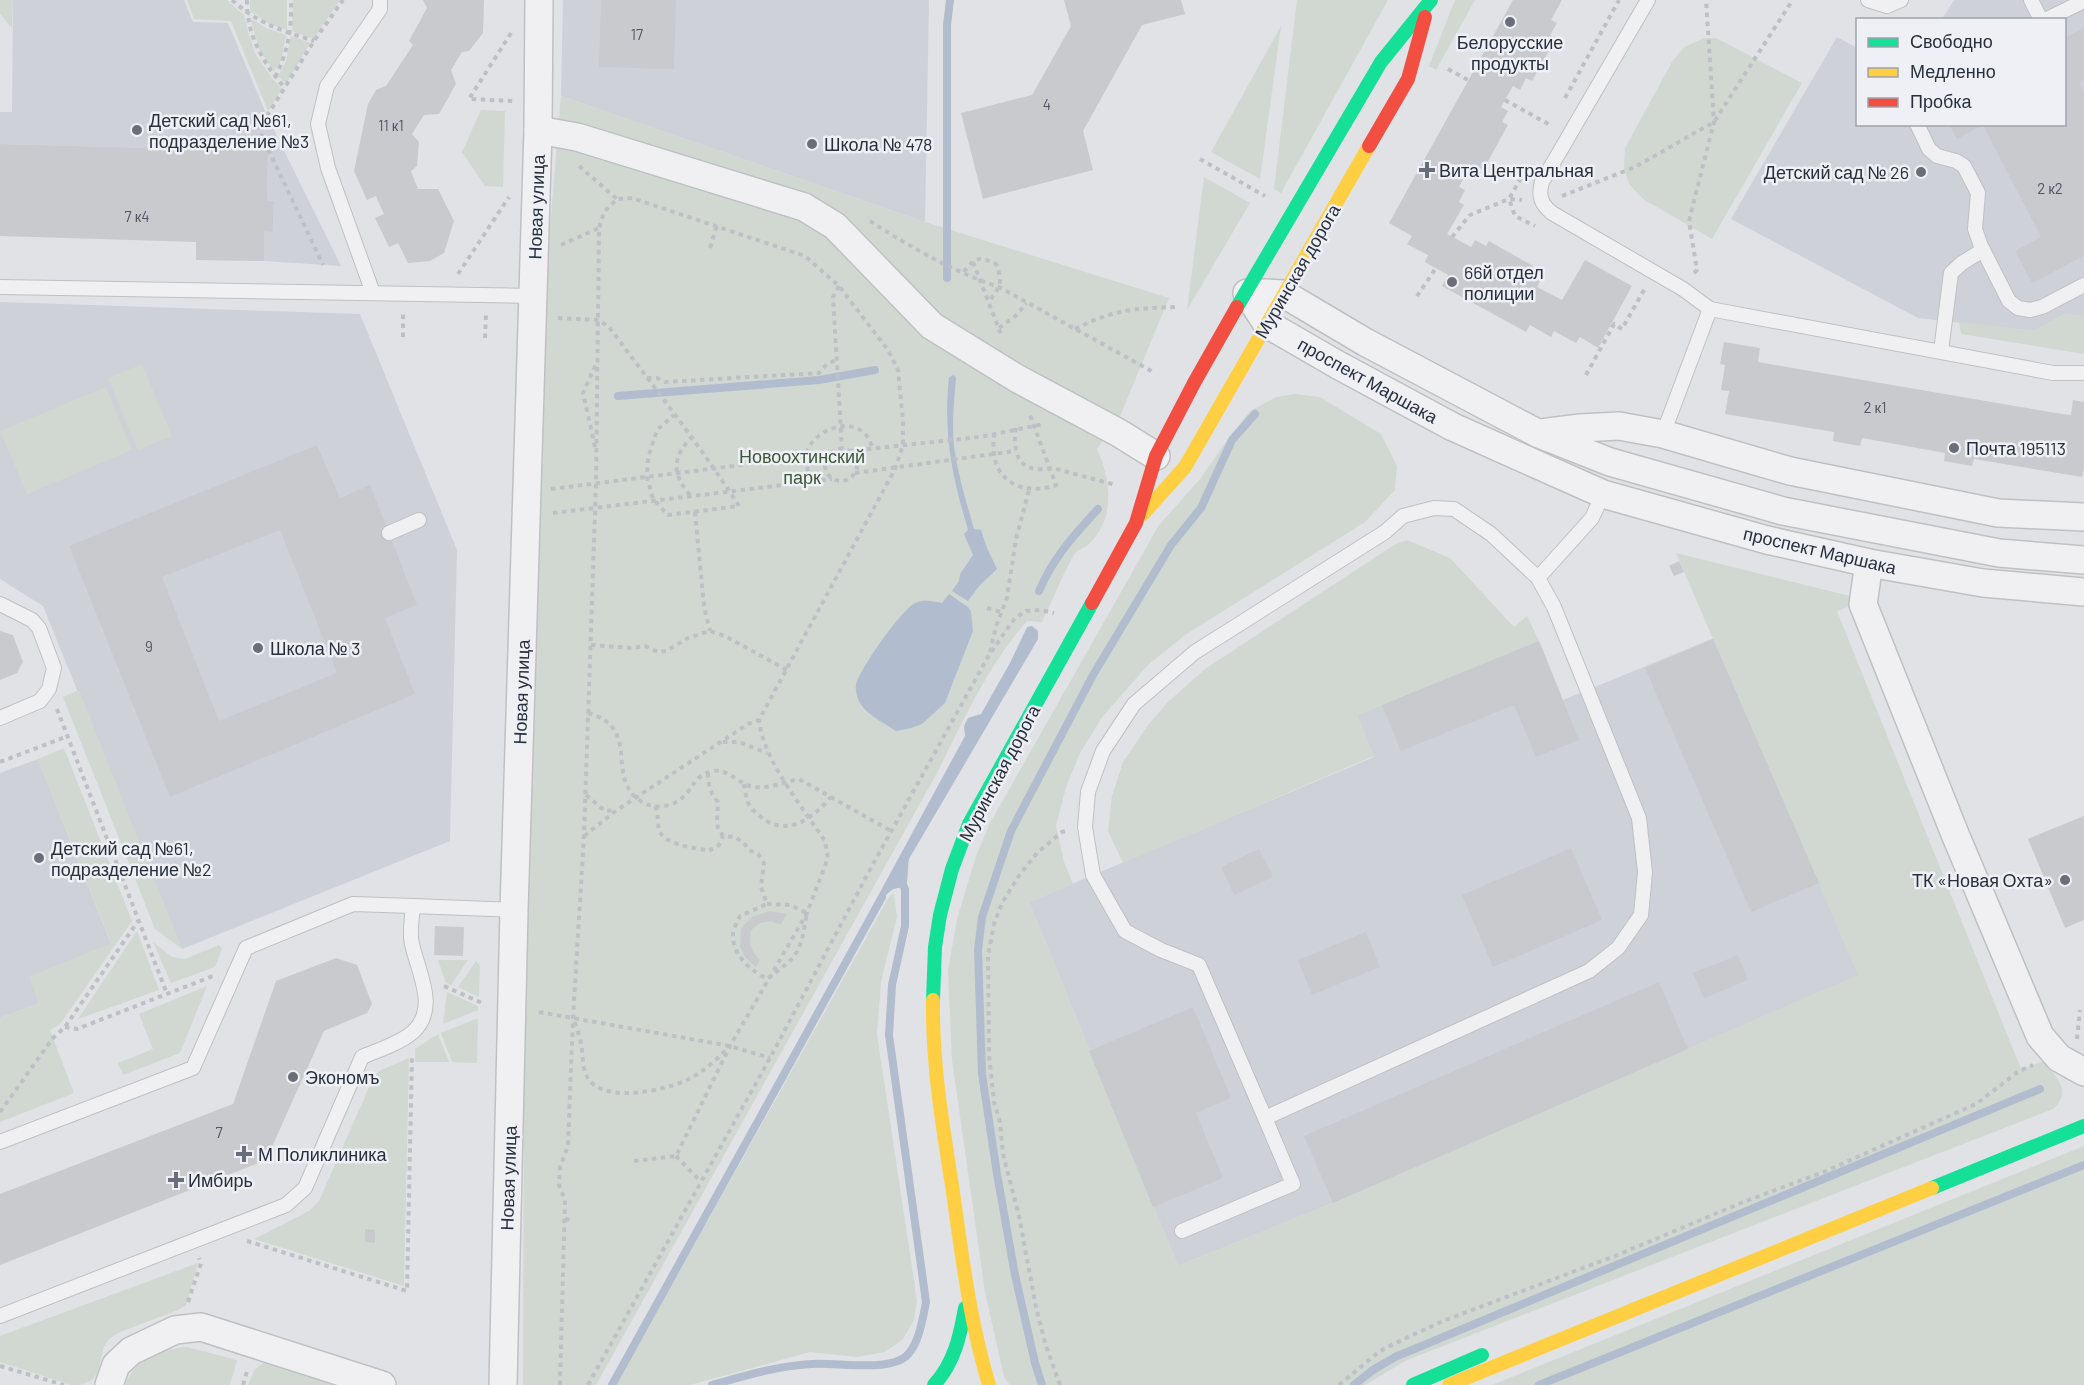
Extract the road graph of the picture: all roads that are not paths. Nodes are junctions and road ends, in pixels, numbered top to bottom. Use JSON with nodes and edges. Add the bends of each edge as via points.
{"nodes":[{"id":1,"x":380,"y":0,"type":"edge"},
{"id":2,"x":539,"y":0,"type":"edge"},
{"id":3,"x":1648,"y":0,"type":"edge"},
{"id":4,"x":1868,"y":0,"type":"edge"},
{"id":5,"x":1901,"y":0,"type":"edge"},
{"id":6,"x":2031,"y":0,"type":"edge"},
{"id":7,"x":1423,"y":1,"type":"edge"},
{"id":8,"x":2084,"y":1,"type":"edge"},
{"id":9,"x":2042,"y":18,"type":"edge"},
{"id":10,"x":2047,"y":18,"type":"edge"},
{"id":11,"x":1401,"y":37,"type":"joint"},
{"id":12,"x":1918,"y":126,"type":"edge"},
{"id":13,"x":538,"y":130,"type":"junction"},
{"id":14,"x":1983,"y":250,"type":"junction"},
{"id":15,"x":2084,"y":285,"type":"edge"},
{"id":16,"x":0,"y":287,"type":"edge"},
{"id":17,"x":374,"y":293,"type":"junction"},
{"id":18,"x":1247,"y":293,"type":"junction"},
{"id":19,"x":1284,"y":294,"type":"junction"},
{"id":20,"x":532,"y":307,"type":"junction"},
{"id":21,"x":1710,"y":309,"type":"junction"},
{"id":22,"x":1267,"y":324,"type":"junction"},
{"id":23,"x":1941,"y":351,"type":"junction"},
{"id":24,"x":2084,"y":373,"type":"edge"},
{"id":25,"x":1539,"y":434,"type":"junction"},
{"id":26,"x":1663,"y":434,"type":"junction"},
{"id":27,"x":1156,"y":456,"type":"junction"},
{"id":28,"x":1603,"y":494,"type":"junction"},
{"id":29,"x":2084,"y":517,"type":"edge"},
{"id":30,"x":419,"y":520,"type":"dead end"},
{"id":31,"x":1136,"y":523,"type":"junction"},
{"id":32,"x":389,"y":533,"type":"dead end"},
{"id":33,"x":2084,"y":560,"type":"edge"},
{"id":34,"x":1869,"y":563,"type":"junction"},
{"id":35,"x":1538,"y":578,"type":"junction"},
{"id":36,"x":2084,"y":592,"type":"edge"},
{"id":37,"x":0,"y":604,"type":"edge"},
{"id":38,"x":0,"y":718,"type":"edge"},
{"id":39,"x":413,"y":906,"type":"junction"},
{"id":40,"x":514,"y":910,"type":"junction"},
{"id":41,"x":2084,"y":1072,"type":"edge"},
{"id":42,"x":1266,"y":1118,"type":"junction"},
{"id":43,"x":2084,"y":1125,"type":"edge"},
{"id":44,"x":0,"y":1142,"type":"edge"},
{"id":45,"x":1182,"y":1232,"type":"dead end"},
{"id":46,"x":967,"y":1294,"type":"junction"},
{"id":47,"x":0,"y":1316,"type":"edge"},
{"id":48,"x":1500,"y":1347,"type":"dead end"},
{"id":49,"x":109,"y":1385,"type":"edge"},
{"id":50,"x":381,"y":1385,"type":"edge"},
{"id":51,"x":503,"y":1385,"type":"edge"},
{"id":52,"x":934,"y":1385,"type":"edge"},
{"id":53,"x":989,"y":1385,"type":"edge"},
{"id":54,"x":1413,"y":1385,"type":"edge"},
{"id":55,"x":1449,"y":1385,"type":"edge"}],
"edges":[{"from":1,"to":17,"type":"lane","via":[[380,9],[327,86],[318,124],[327,168]]},
{"from":2,"to":13,"type":"street","name":"Новая улица"},
{"from":3,"to":21,"type":"lane","via":[[1542,182],[1541,200],[1552,213],[1683,289]]},
{"from":4,"to":5,"type":"lane","via":[[1887,6]]},
{"from":6,"to":9,"type":"lane"},
{"from":7,"to":11,"type":"street"},
{"from":7,"to":19,"type":"street","name":"Муринская дорога","via":[[1408,79]]},
{"from":8,"to":10,"type":"lane"},
{"from":11,"to":18,"type":"street","name":"Муринская дорога","via":[[1381,62]]},
{"from":12,"to":14,"type":"lane","via":[[1929,149],[1937,156],[1964,166],[1978,193],[1975,229]]},
{"from":13,"to":20,"type":"street","name":"Новая улица"},
{"from":13,"to":27,"type":"street","via":[[578,137],[804,207],[835,226],[932,327]]},
{"from":14,"to":15,"type":"lane","via":[[2009,301],[2018,308],[2042,307]]},
{"from":14,"to":23,"type":"lane","via":[[1951,273]]},
{"from":16,"to":17,"type":"lane"},
{"from":17,"to":20,"type":"lane"},
{"from":18,"to":19,"type":"street","name":"проспект Маршака"},
{"from":18,"to":22,"type":"street","name":"проспект Маршака"},
{"from":18,"to":27,"type":"street","name":"Муринская дорога"},
{"from":19,"to":22,"type":"street","name":"Муринская дорога"},
{"from":19,"to":25,"type":"street","name":"проспект Маршака","via":[[1365,342]]},
{"from":20,"to":40,"type":"street","name":"Новая улица"},
{"from":21,"to":23,"type":"lane"},
{"from":21,"to":26,"type":"lane"},
{"from":22,"to":28,"type":"street","name":"проспект Маршака","via":[[1453,427]]},
{"from":22,"to":31,"type":"street","name":"Муринская дорога","via":[[1185,467]]},
{"from":23,"to":24,"type":"lane","via":[[2053,373]]},
{"from":25,"to":26,"type":"street","via":[[1619,426]]},
{"from":25,"to":33,"type":"street","name":"проспект Маршака","via":[[1610,462],[1783,511],[1999,553]]},
{"from":26,"to":29,"type":"street","via":[[1790,471],[1998,513]]},
{"from":27,"to":31,"type":"street","name":"Муринская дорога"},
{"from":28,"to":34,"type":"street","name":"проспект Маршака","via":[[1767,540]]},
{"from":28,"to":35,"type":"lane","via":[[1592,518]]},
{"from":30,"to":32,"type":"lane"},
{"from":31,"to":46,"type":"street","name":"Муринская дорога","via":[[969,824],[941,909],[935,946],[932,1038]]},
{"from":34,"to":36,"type":"street","name":"проспект Маршака","via":[[1983,583]]},
{"from":34,"to":41,"type":"street","via":[[1863,604],[2040,1036],[2059,1058]]},
{"from":35,"to":42,"type":"lane","via":[[1554,607],[1639,818],[1645,872],[1641,915],[1618,948],[1589,971]]},
{"from":35,"to":42,"type":"lane","via":[[1491,534],[1454,509],[1434,508],[1403,516],[1195,652],[1134,704],[1103,751],[1088,792],[1085,827],[1093,875],[1125,931],[1199,965]]},
{"from":37,"to":38,"type":"lane","via":[[33,620],[54,668],[49,689],[40,701]]},
{"from":39,"to":40,"type":"lane"},
{"from":39,"to":44,"type":"lane","via":[[353,904],[246,948],[193,1068]]},
{"from":39,"to":47,"type":"lane","via":[[411,942],[422,976],[426,1004],[423,1019],[405,1037],[362,1057],[305,1188],[286,1205]]},
{"from":40,"to":51,"type":"street","name":"Новая улица"},
{"from":42,"to":45,"type":"lane","via":[[1293,1184]]},
{"from":43,"to":55,"type":"street"},
{"from":46,"to":52,"type":"street","name":"Муринская дорога","via":[[955,1355]]},
{"from":46,"to":53,"type":"street","name":"Муринская дорога"},
{"from":48,"to":54,"type":"street"},
{"from":49,"to":50,"type":"street","via":[[116,1365],[131,1351],[175,1330],[201,1327]]}]}
